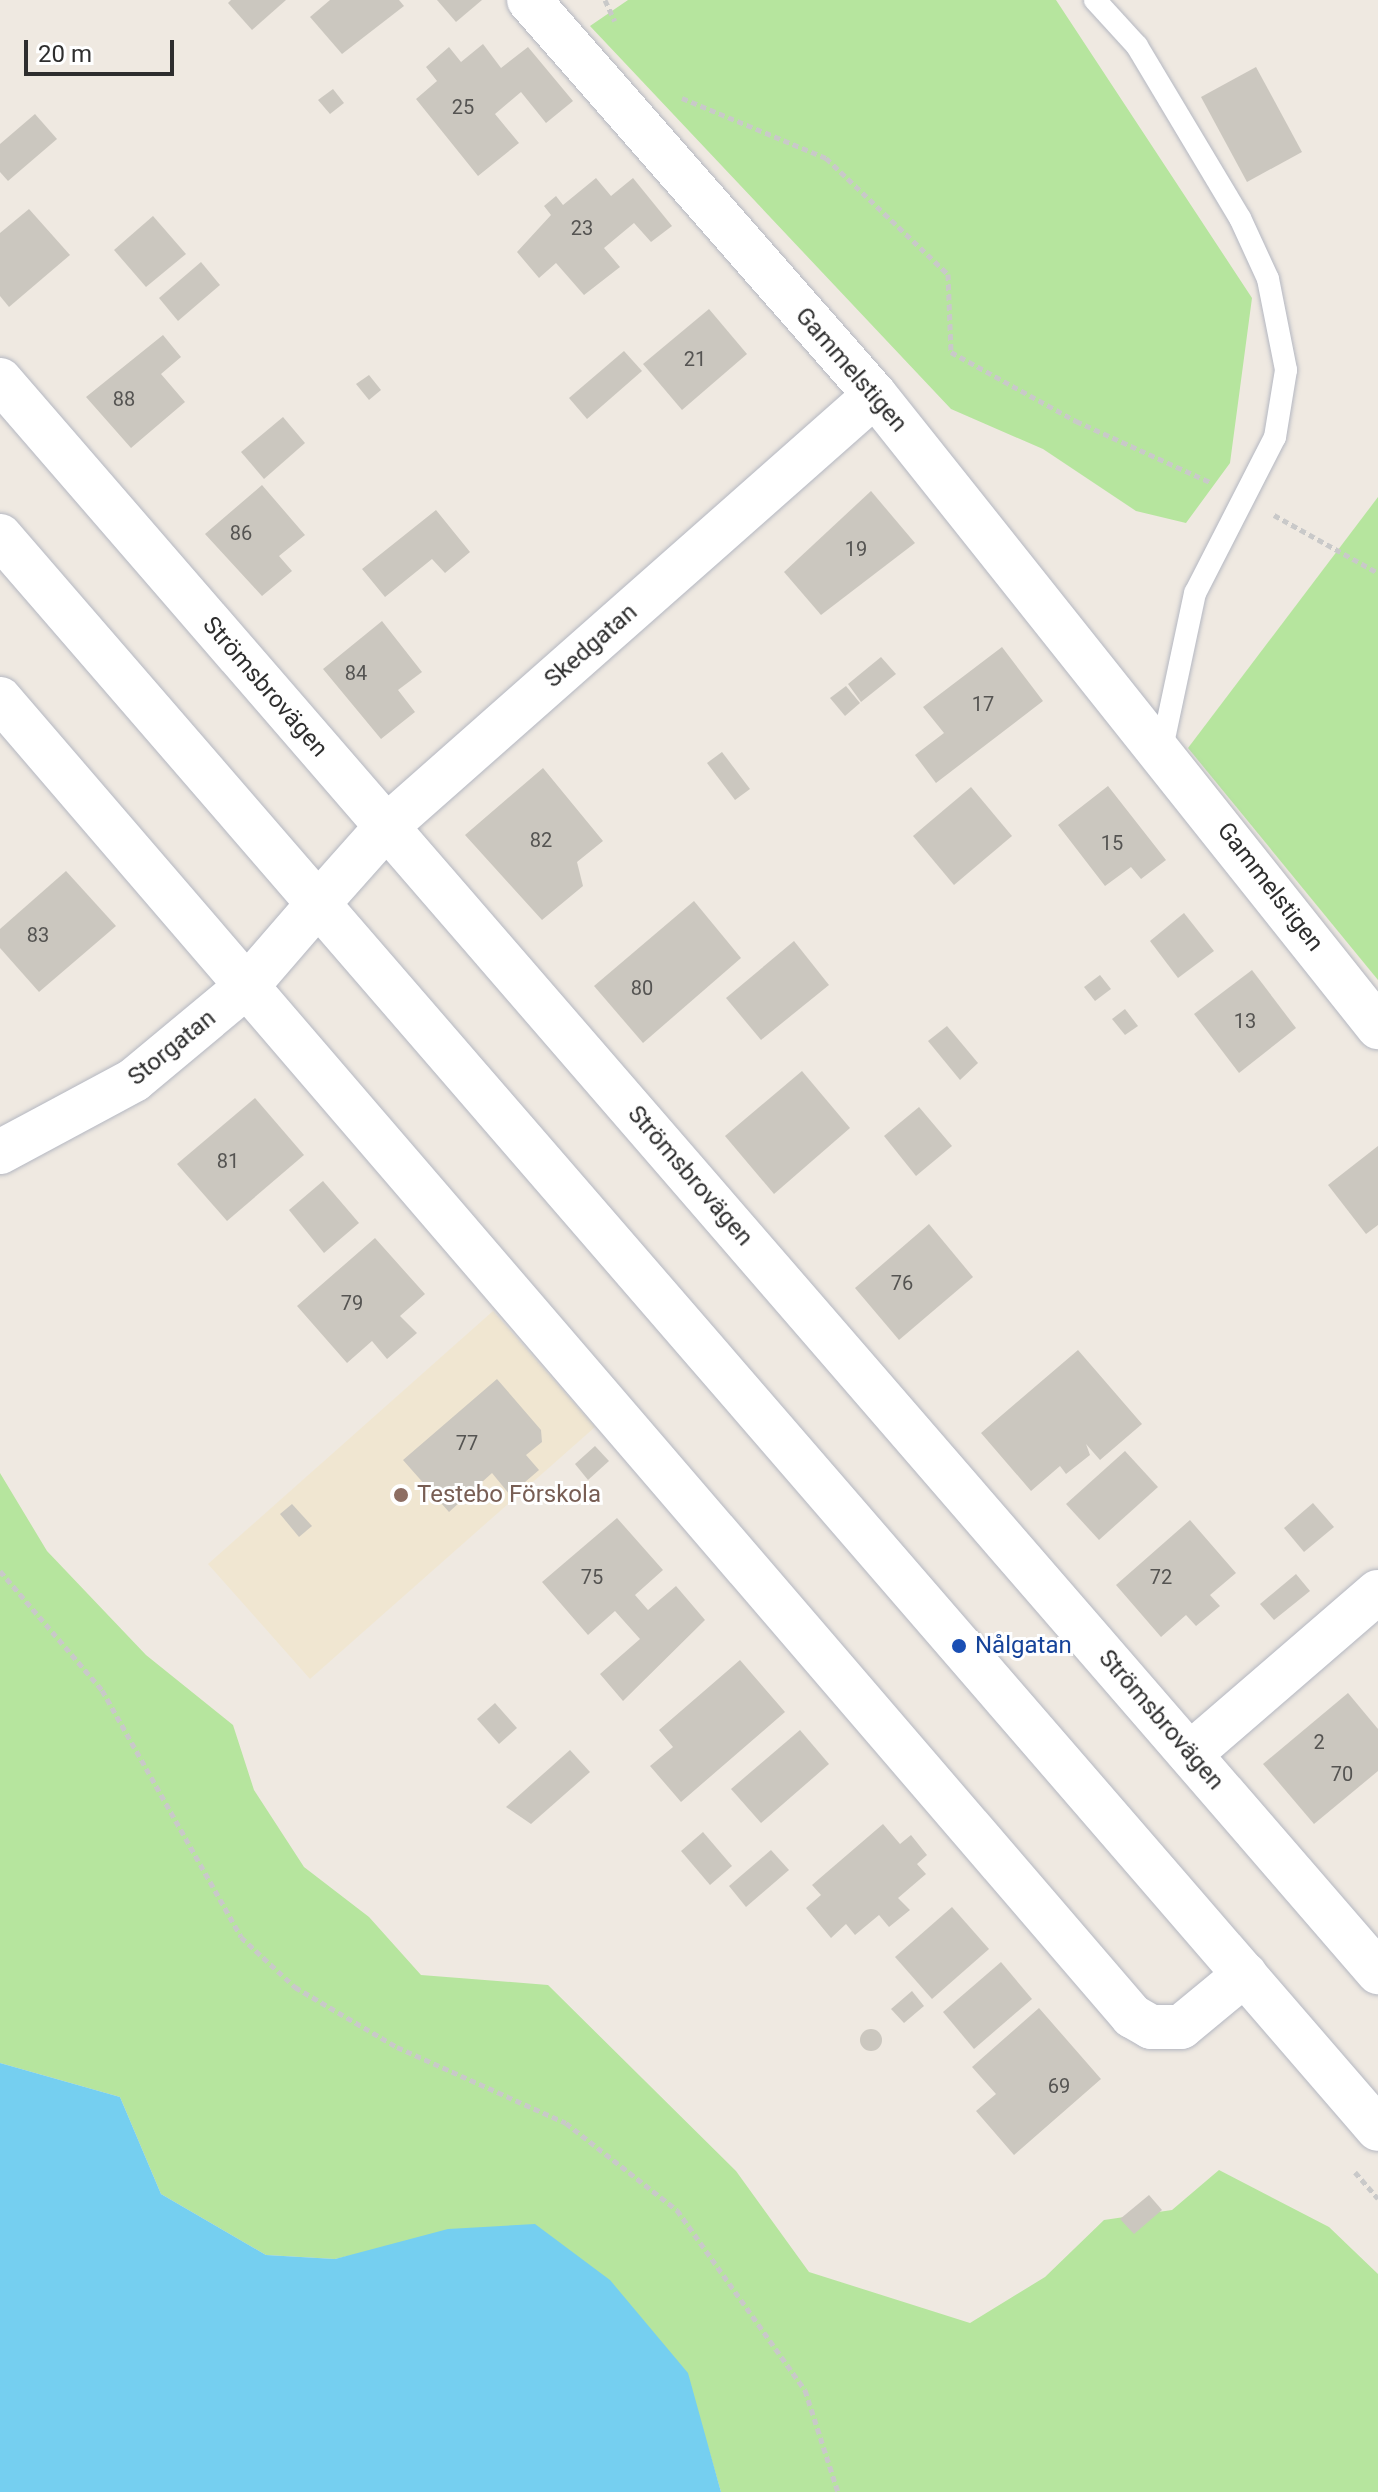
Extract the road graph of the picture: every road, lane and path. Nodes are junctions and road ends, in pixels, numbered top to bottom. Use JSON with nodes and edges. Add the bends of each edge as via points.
{"nodes":[{"id":1,"x":529,"y":0,"type":"edge"},
{"id":2,"x":605,"y":0,"type":"edge"},
{"id":3,"x":1095,"y":0,"type":"edge"},
{"id":4,"x":617,"y":27,"type":"dead end"},
{"id":5,"x":670,"y":93,"type":"dead end"},
{"id":6,"x":0,"y":380,"type":"edge"},
{"id":7,"x":875,"y":395,"type":"junction"},
{"id":8,"x":1244,"y":497,"type":"junction"},
{"id":9,"x":0,"y":536,"type":"edge"},
{"id":10,"x":1378,"y":573,"type":"edge"},
{"id":11,"x":0,"y":699,"type":"edge"},
{"id":12,"x":1162,"y":748,"type":"junction"},
{"id":13,"x":387,"y":826,"type":"junction"},
{"id":14,"x":316,"y":906,"type":"junction"},
{"id":15,"x":247,"y":986,"type":"junction"},
{"id":16,"x":1378,"y":1027,"type":"edge"},
{"id":17,"x":0,"y":1152,"type":"edge"},
{"id":18,"x":0,"y":1571,"type":"edge"},
{"id":19,"x":1378,"y":1592,"type":"edge"},
{"id":20,"x":1190,"y":1754,"type":"junction"},
{"id":21,"x":1378,"y":1972,"type":"edge"},
{"id":22,"x":1245,"y":1974,"type":"junction"},
{"id":23,"x":1378,"y":2129,"type":"edge"},
{"id":24,"x":838,"y":2492,"type":"edge"}],
"edges":[{"from":1,"to":7,"type":"street","name":"Gammelstigen"},
{"from":2,"to":4,"type":"path"},
{"from":3,"to":8,"type":"lane","via":[[1137,46],[1240,218],[1268,279],[1286,393],[1275,437]]},
{"from":5,"to":8,"type":"path","via":[[826,158],[948,274],[951,352],[1076,421]]},
{"from":6,"to":13,"type":"street","name":"Strömsbrovägen"},
{"from":7,"to":12,"type":"street","name":"Gammelstigen"},
{"from":7,"to":13,"type":"street","name":"Skedgatan"},
{"from":8,"to":10,"type":"path"},
{"from":8,"to":12,"type":"lane","via":[[1195,593]]},
{"from":9,"to":14,"type":"street"},
{"from":11,"to":15,"type":"street"},
{"from":12,"to":16,"type":"street","name":"Gammelstigen"},
{"from":13,"to":14,"type":"street","name":"Skedgatan"},
{"from":13,"to":20,"type":"street","name":"Strömsbrovägen"},
{"from":14,"to":15,"type":"street","name":"Storgatan"},
{"from":14,"to":22,"type":"street"},
{"from":15,"to":17,"type":"street","name":"Storgatan","via":[[107,1099]]},
{"from":15,"to":22,"type":"street","via":[[1132,2016],[1151,2027],[1181,2027]]},
{"from":18,"to":24,"type":"path","via":[[102,1690],[241,1937],[295,1987],[397,2047],[566,2123],[677,2210],[805,2390]]},
{"from":19,"to":20,"type":"street"},
{"from":20,"to":21,"type":"street","name":"Strömsbrovägen"},
{"from":22,"to":23,"type":"street"}]}
